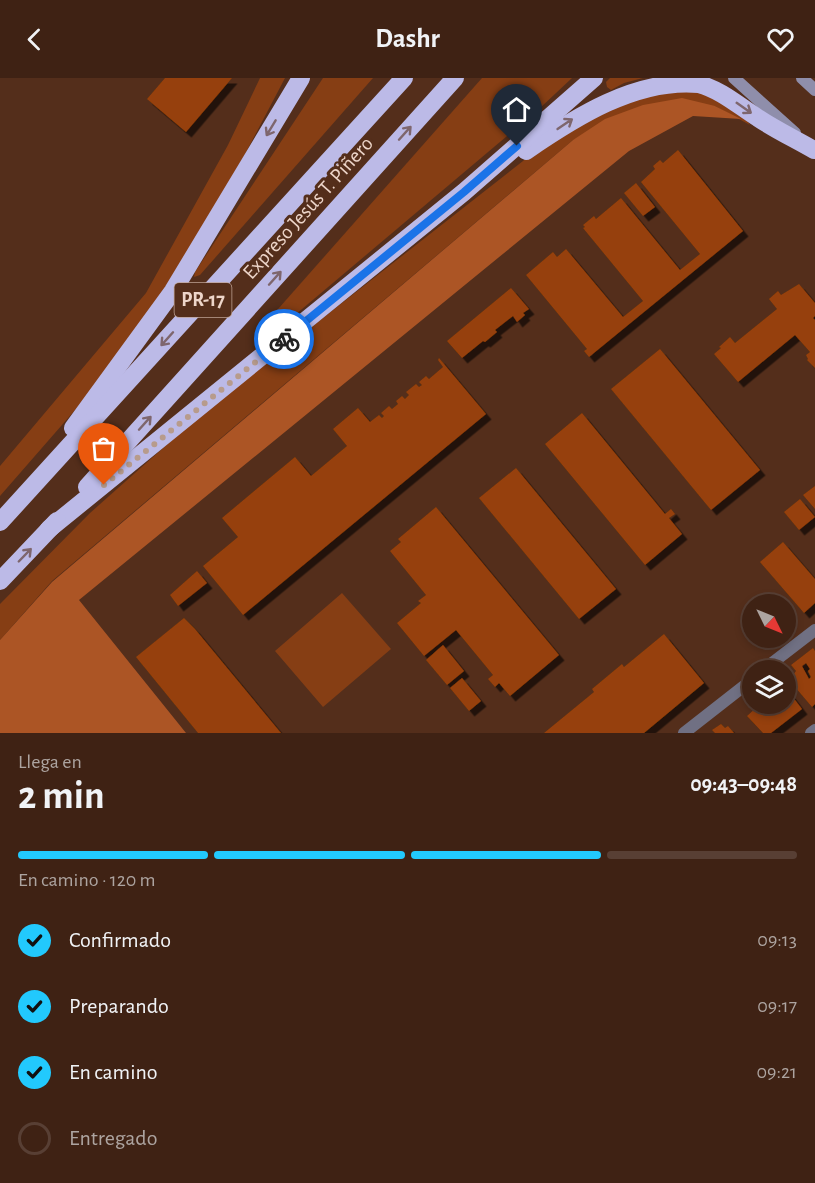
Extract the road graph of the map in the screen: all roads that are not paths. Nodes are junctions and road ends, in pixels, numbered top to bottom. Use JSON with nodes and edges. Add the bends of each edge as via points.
{"nodes":[{"id":1,"x":301,"y":78,"type":"edge"},
{"id":2,"x":404,"y":78,"type":"edge"},
{"id":3,"x":455,"y":78,"type":"edge"},
{"id":4,"x":594,"y":78,"type":"edge"},
{"id":5,"x":734,"y":78,"type":"edge"},
{"id":6,"x":802,"y":78,"type":"edge"},
{"id":7,"x":815,"y":90,"type":"edge"},
{"id":8,"x":814,"y":150,"type":"edge"},
{"id":9,"x":464,"y":192,"type":"junction"},
{"id":10,"x":20,"y":499,"type":"junction"},
{"id":11,"x":0,"y":522,"type":"edge"},
{"id":12,"x":50,"y":530,"type":"junction"},
{"id":13,"x":0,"y":581,"type":"edge"},
{"id":14,"x":815,"y":630,"type":"edge"},
{"id":15,"x":776,"y":660,"type":"edge"},
{"id":16,"x":742,"y":688,"type":"edge"},
{"id":17,"x":815,"y":730,"type":"edge"},
{"id":18,"x":684,"y":733,"type":"edge"},
{"id":19,"x":811,"y":733,"type":"edge"}],
"edges":[{"from":1,"to":10,"type":"highway","one_way":true,"via":[[173,291]]},
{"from":2,"to":10,"type":"highway","name":"Expreso Jesús T. Piñero","number":"PR-17","one_way":true},
{"from":12,"to":3,"type":"highway","name":"Expreso Jesús T. Piñero","number":"PR-17","one_way":true},
{"from":4,"to":9,"type":"highway"},
{"from":5,"to":8,"type":"main road"},
{"from":6,"to":7,"type":"main road"},
{"from":9,"to":8,"type":"highway","one_way":true,"via":[[599,102],[624,91],[666,81],[700,84],[718,92]]},
{"from":9,"to":12,"type":"highway"},
{"from":10,"to":11,"type":"highway","name":"Expreso Jesús T. Piñero","number":"PR-17"},
{"from":13,"to":12,"type":"highway","name":"Expreso Jesús T. Piñero","number":"PR-17","one_way":true},
{"from":14,"to":15,"type":"street"},
{"from":16,"to":18,"type":"street"},
{"from":17,"to":19,"type":"street"}]}
